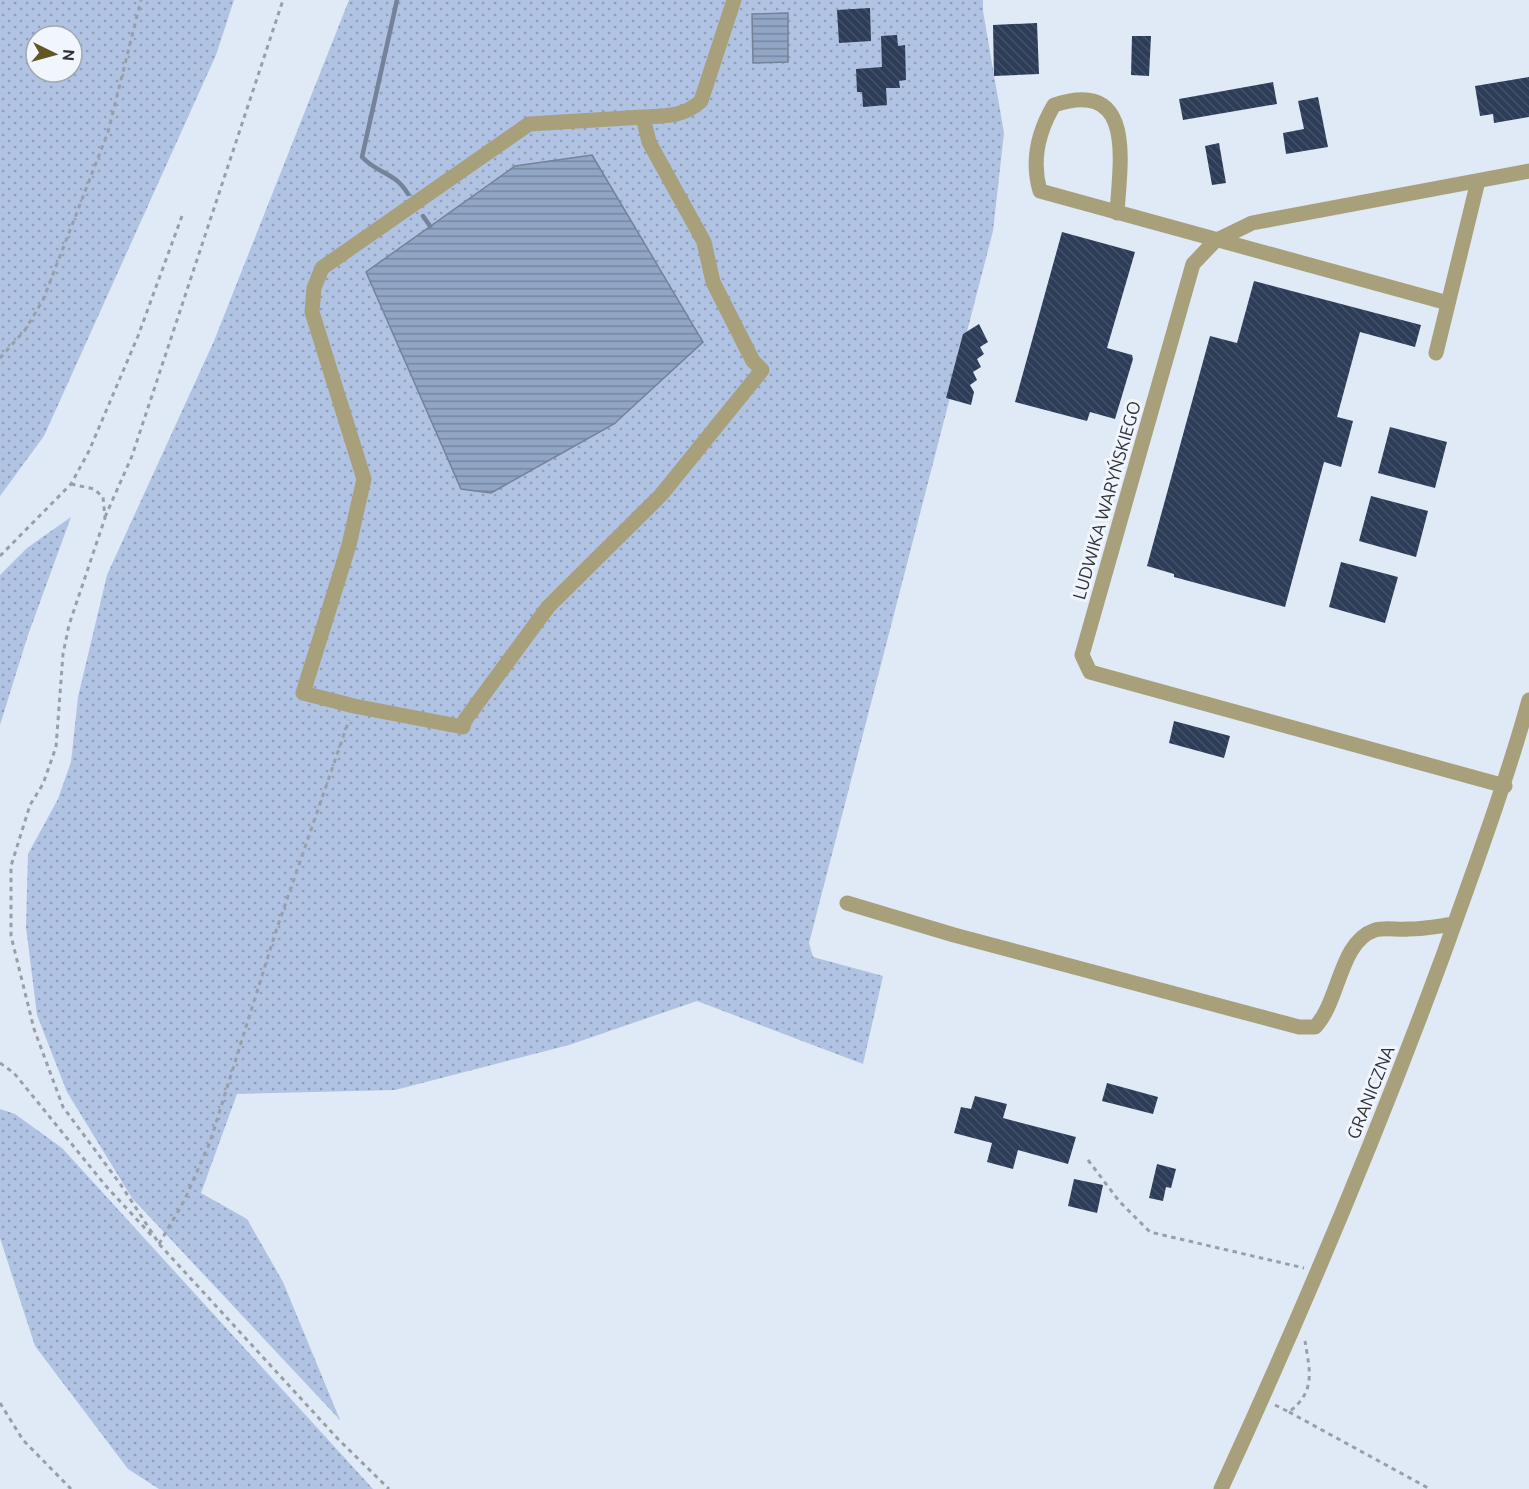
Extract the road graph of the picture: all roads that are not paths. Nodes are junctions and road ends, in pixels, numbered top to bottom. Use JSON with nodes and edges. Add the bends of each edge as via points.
{"nodes":[{"id":1,"x":734,"y":0,"type":"edge"},
{"id":2,"x":643,"y":117,"type":"junction"},
{"id":3,"x":1529,"y":171,"type":"edge"},
{"id":4,"x":1478,"y":181,"type":"junction"},
{"id":5,"x":1117,"y":213,"type":"junction"},
{"id":6,"x":1215,"y":241,"type":"junction"},
{"id":7,"x":1448,"y":303,"type":"junction"},
{"id":8,"x":1436,"y":353,"type":"dead end"},
{"id":9,"x":1529,"y":700,"type":"edge"},
{"id":10,"x":1505,"y":786,"type":"junction"},
{"id":11,"x":847,"y":903,"type":"dead end"},
{"id":12,"x":1454,"y":924,"type":"junction"},
{"id":13,"x":1221,"y":1489,"type":"edge"}],
"edges":[{"from":1,"to":2,"type":"street","via":[[701,101],[678,115]]},
{"from":2,"to":2,"type":"street","via":[[649,142],[704,242],[713,282],[753,362],[762,370],[661,495],[548,607],[463,727],[303,693],[349,545],[364,479],[312,312],[312,296],[322,268],[529,124]]},
{"from":3,"to":4,"type":"street","name":"LUDWIKA WARYŃSKIEGO"},
{"from":4,"to":6,"type":"street","name":"LUDWIKA WARYŃSKIEGO","via":[[1252,223]]},
{"from":4,"to":7,"type":"street"},
{"from":5,"to":5,"type":"street","via":[[1040,190],[1035,174],[1036,153],[1044,121],[1054,105],[1070,99],[1088,99],[1111,112],[1119,130],[1121,150]]},
{"from":5,"to":6,"type":"street"},
{"from":6,"to":7,"type":"street"},
{"from":6,"to":10,"type":"street","name":"LUDWIKA WARYŃSKIEGO","via":[[1193,264],[1082,655],[1090,672]]},
{"from":7,"to":8,"type":"street"},
{"from":9,"to":10,"type":"street","name":"GRANICZNA"},
{"from":10,"to":12,"type":"street","name":"GRANICZNA"},
{"from":11,"to":12,"type":"street","via":[[1299,1028],[1315,1027],[1324,1017],[1350,952],[1365,935],[1377,929]]},
{"from":12,"to":13,"type":"street","name":"GRANICZNA","via":[[1406,1057],[1299,1315]]}]}
